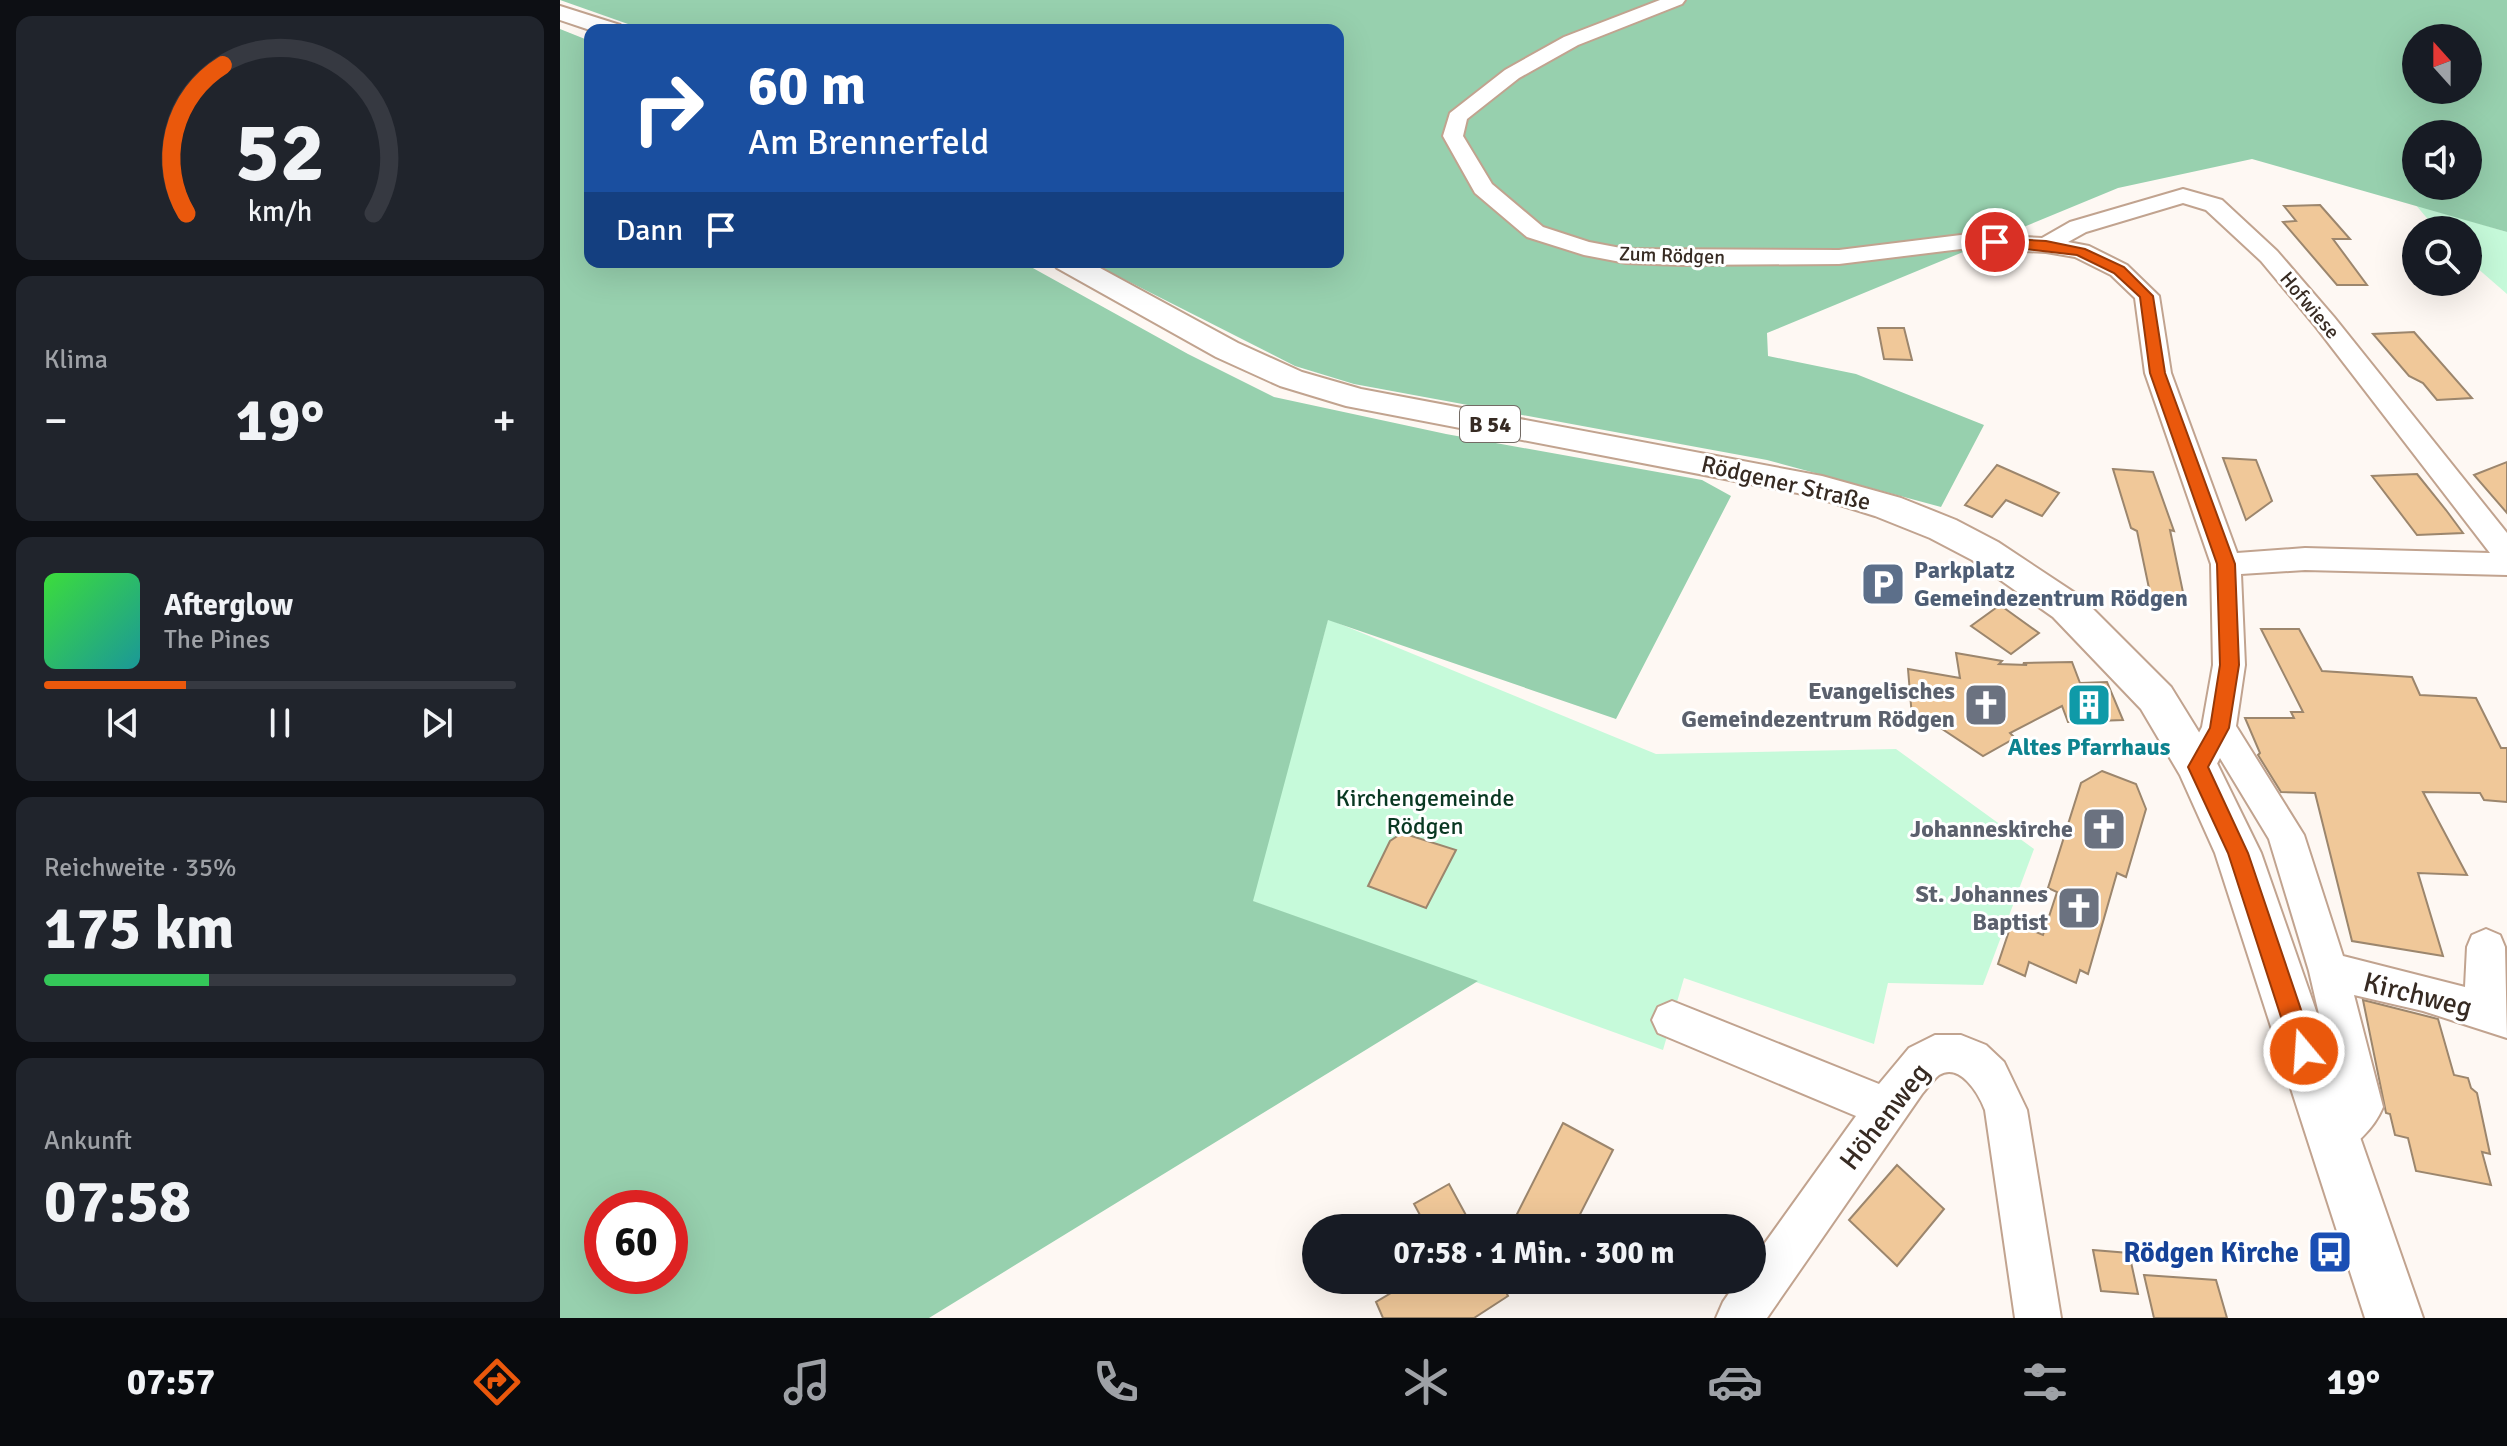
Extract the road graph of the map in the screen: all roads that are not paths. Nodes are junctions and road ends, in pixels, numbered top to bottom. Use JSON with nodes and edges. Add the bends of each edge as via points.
{"nodes":[{"id":1,"x":1676,"y":0,"type":"edge"},
{"id":2,"x":560,"y":13,"type":"edge"},
{"id":3,"x":594,"y":24,"type":"edge"},
{"id":4,"x":2046,"y":245,"type":"junction"},
{"id":5,"x":1078,"y":268,"type":"edge"},
{"id":6,"x":2507,"y":554,"type":"edge"},
{"id":7,"x":2226,"y":564,"type":"junction"},
{"id":8,"x":2507,"y":564,"type":"edge"},
{"id":9,"x":2209,"y":748,"type":"junction"},
{"id":10,"x":2486,"y":947,"type":"dead end"},
{"id":11,"x":2328,"y":971,"type":"junction"},
{"id":12,"x":2496,"y":1015,"type":"edge"},
{"id":13,"x":1672,"y":1020,"type":"dead end"},
{"id":14,"x":1886,"y":1108,"type":"junction"},
{"id":15,"x":2332,"y":1136,"type":"junction"},
{"id":16,"x":1739,"y":1318,"type":"edge"},
{"id":17,"x":2038,"y":1318,"type":"edge"},
{"id":18,"x":2394,"y":1318,"type":"edge"}],
"edges":[{"from":1,"to":4,"type":"street","name":"Zum Rödgen","via":[[1571,41],[1512,74],[1457,117],[1453,136],[1483,188],[1535,232],[1626,256],[1839,257],[1969,241]]},
{"from":2,"to":3,"type":"main road"},
{"from":4,"to":6,"type":"street","name":"Hofwiese","via":[[2078,227],[2183,196],[2214,205],[2269,256],[2325,322]]},
{"from":4,"to":7,"type":"street","name":"Zum Rödgen","via":[[2081,251],[2119,270],[2147,296],[2158,373]]},
{"from":5,"to":9,"type":"main road","name":"Rödgener Straße","number":"B 54","via":[[1291,379],[1358,399],[1810,484],[1943,529],[2067,607]]},
{"from":7,"to":8,"type":"street","via":[[2305,559]]},
{"from":7,"to":9,"type":"street","name":"Zum Rödgen","via":[[2229,665]]},
{"from":9,"to":11,"type":"street","name":"Rödgener Straße","via":[[2286,835]]},
{"from":9,"to":15,"type":"main road","name":"Rödgener Straße","number":"B 54","via":[[2238,853]]},
{"from":10,"to":12,"type":"street"},
{"from":11,"to":12,"type":"street","name":"Kirchweg"},
{"from":11,"to":15,"type":"street","name":"Rödgener Straße","via":[[2362,1107]]},
{"from":13,"to":14,"type":"street"},
{"from":14,"to":16,"type":"street","name":"Höhenweg"},
{"from":14,"to":17,"type":"street","name":"Höhenweg","via":[[1932,1055],[1963,1055],[1993,1078],[2006,1110]]},
{"from":15,"to":18,"type":"main road","name":"Rödgener Straße","number":"B 54"}]}
